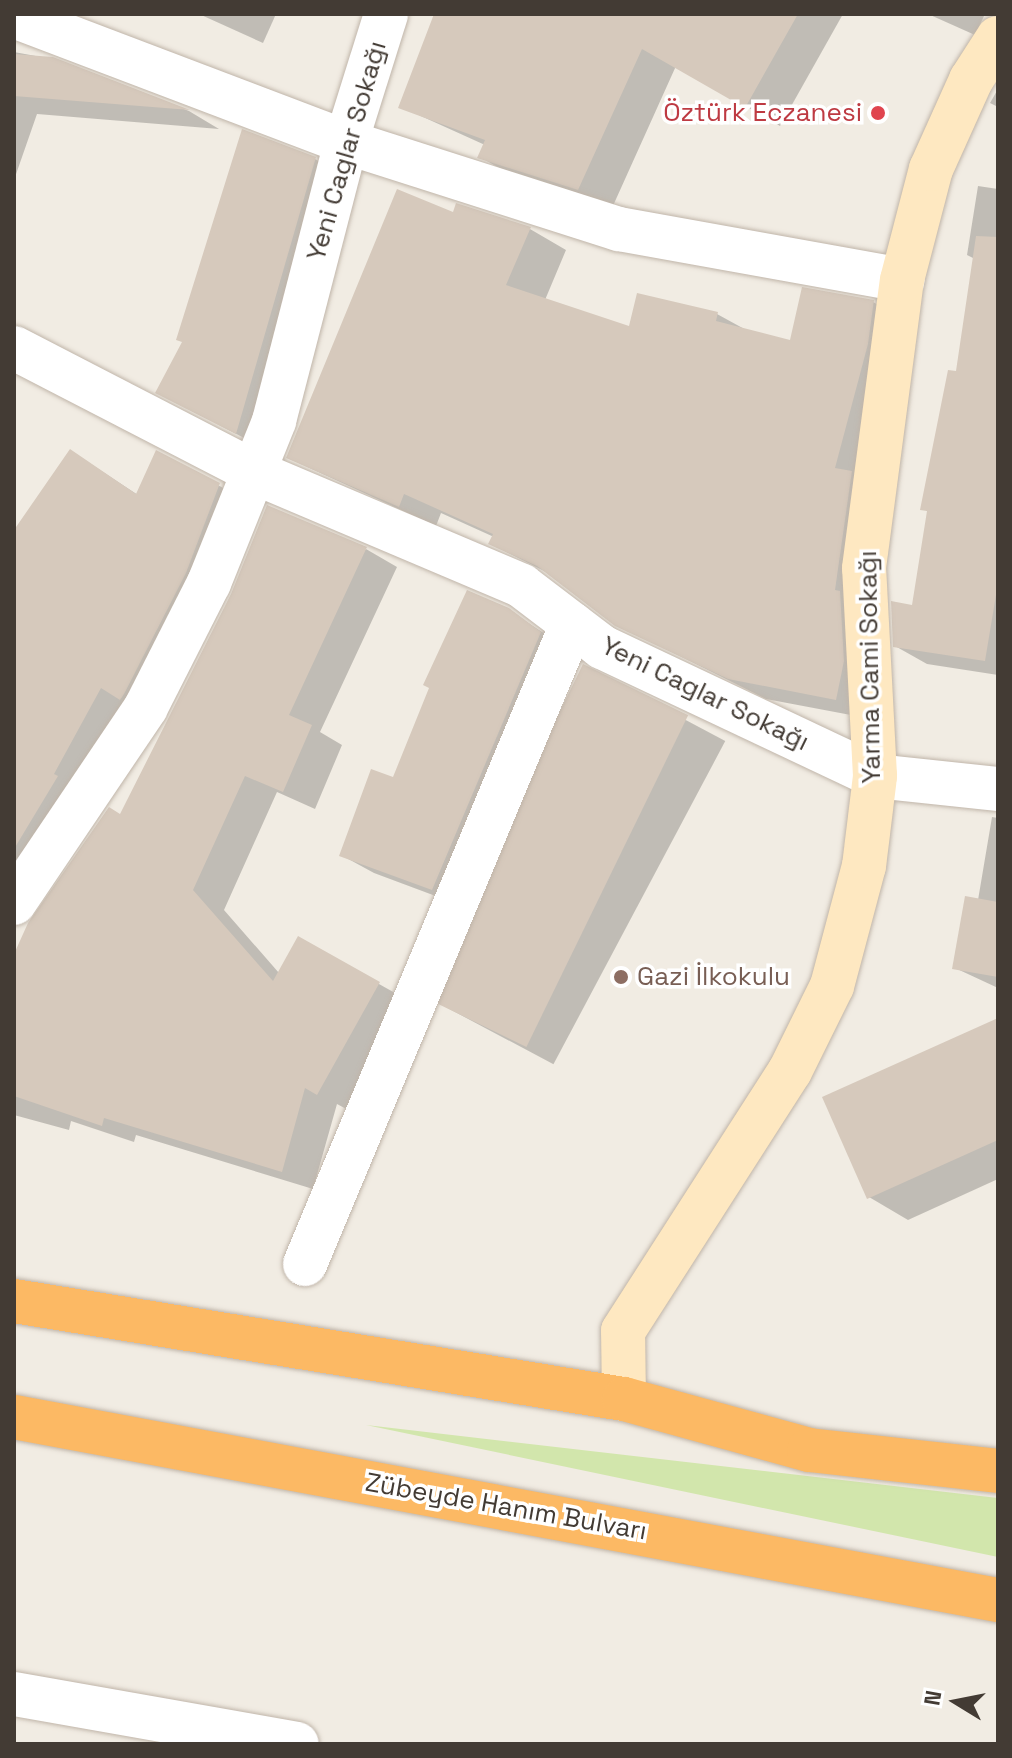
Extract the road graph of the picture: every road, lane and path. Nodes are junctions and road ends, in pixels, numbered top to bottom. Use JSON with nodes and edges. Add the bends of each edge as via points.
{"nodes":[{"id":1,"x":386,"y":14,"type":"edge"},
{"id":2,"x":14,"y":16,"type":"edge"},
{"id":3,"x":998,"y":38,"type":"edge"},
{"id":4,"x":346,"y":142,"type":"junction"},
{"id":5,"x":902,"y":280,"type":"junction"},
{"id":6,"x":14,"y":348,"type":"edge"},
{"id":7,"x":254,"y":472,"type":"junction"},
{"id":8,"x":572,"y":624,"type":"junction"},
{"id":9,"x":875,"y":776,"type":"junction"},
{"id":10,"x":998,"y":789,"type":"edge"},
{"id":11,"x":14,"y":903,"type":"edge"},
{"id":12,"x":305,"y":1264,"type":"dead end"},
{"id":13,"x":14,"y":1301,"type":"edge"},
{"id":14,"x":624,"y":1399,"type":"junction"},
{"id":15,"x":14,"y":1417,"type":"edge"},
{"id":16,"x":998,"y":1471,"type":"edge"},
{"id":17,"x":998,"y":1600,"type":"edge"},
{"id":18,"x":14,"y":1694,"type":"edge"},
{"id":19,"x":297,"y":1744,"type":"edge"}],
"edges":[{"from":1,"to":4,"type":"street","name":"Yeni Caglar Sokağı"},
{"from":2,"to":4,"type":"street"},
{"from":3,"to":5,"type":"street","name":"Yarma Cami Sokağı","via":[[971,80],[931,169]]},
{"from":4,"to":5,"type":"street","via":[[619,229]]},
{"from":4,"to":7,"type":"street","name":"Yeni Caglar Sokağı","via":[[274,421]]},
{"from":5,"to":9,"type":"street","name":"Yarma Cami Sokağı","via":[[864,568]]},
{"from":6,"to":7,"type":"street","name":"Yeni Caglar Sokağı"},
{"from":7,"to":8,"type":"street","name":"Yeni Caglar Sokağı","via":[[522,586]]},
{"from":7,"to":11,"type":"street","via":[[209,583],[146,707]]},
{"from":8,"to":9,"type":"street","name":"Yeni Caglar Sokağı","via":[[602,647]]},
{"from":8,"to":12,"type":"street"},
{"from":9,"to":10,"type":"street","name":"Yeni Caglar Sokağı"},
{"from":9,"to":14,"type":"street","name":"Yarma Cami Sokağı","via":[[864,866],[832,986],[790,1071],[623,1331]]},
{"from":13,"to":14,"type":"highway"},
{"from":14,"to":16,"type":"highway","via":[[809,1450]]},
{"from":15,"to":17,"type":"highway","name":"Zübeyde Hanım Bulvarı"},
{"from":18,"to":19,"type":"street"}]}
